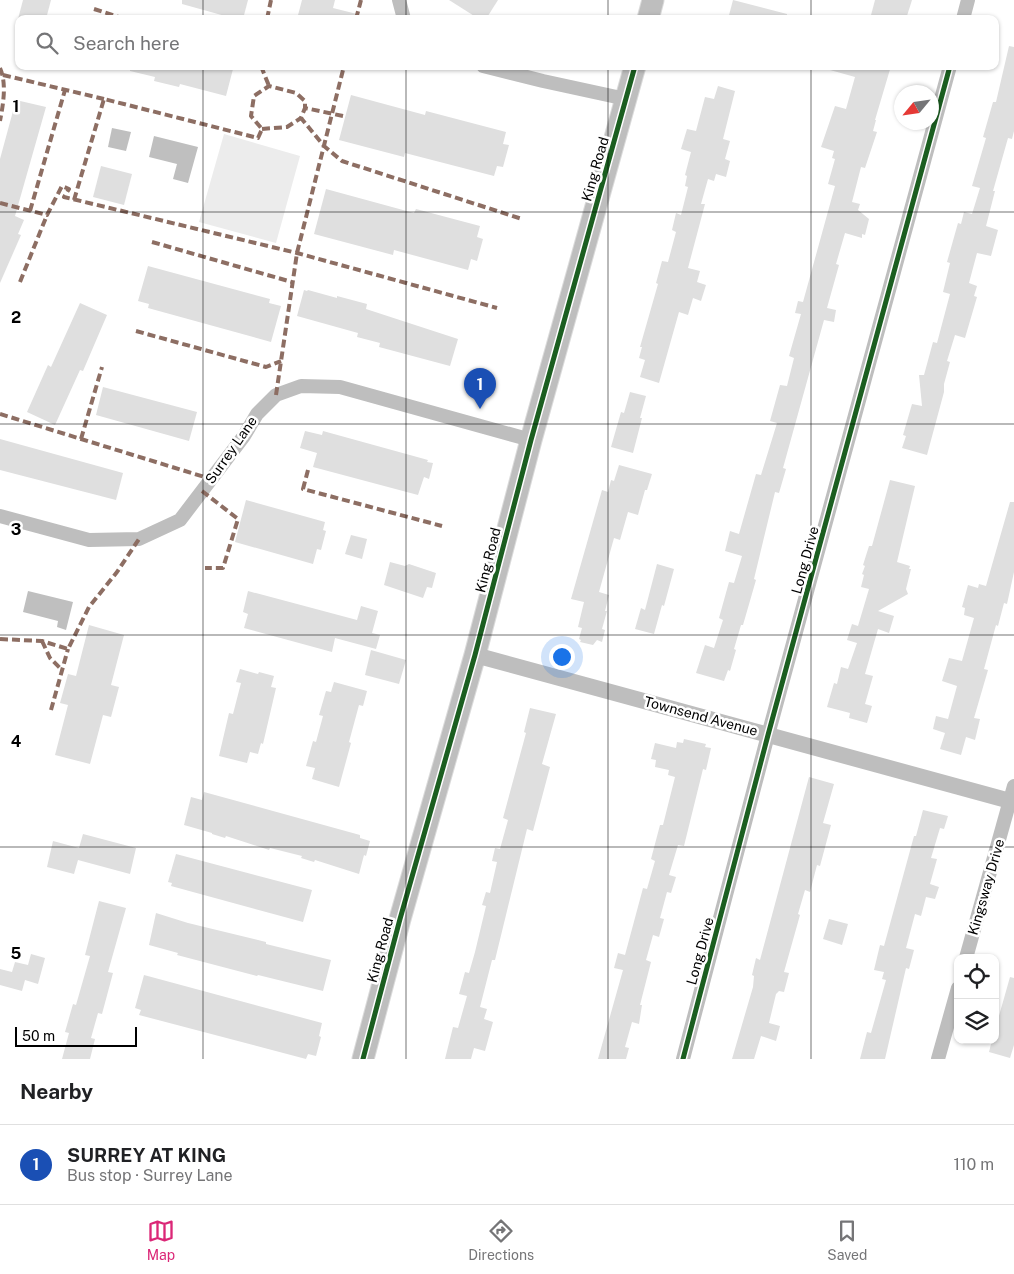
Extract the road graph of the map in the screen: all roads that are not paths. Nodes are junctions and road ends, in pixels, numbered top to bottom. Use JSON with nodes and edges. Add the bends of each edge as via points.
{"nodes":[{"id":1,"x":399,"y":0,"type":"edge"},
{"id":2,"x":653,"y":0,"type":"edge"},
{"id":3,"x":968,"y":0,"type":"edge"},
{"id":4,"x":403,"y":15,"type":"edge"},
{"id":5,"x":649,"y":15,"type":"edge"},
{"id":6,"x":964,"y":15,"type":"edge"},
{"id":7,"x":499,"y":70,"type":"edge"},
{"id":8,"x":634,"y":70,"type":"edge"},
{"id":9,"x":949,"y":70,"type":"edge"},
{"id":10,"x":626,"y":98,"type":"junction"},
{"id":11,"x":531,"y":440,"type":"junction"},
{"id":12,"x":0,"y":516,"type":"edge"},
{"id":13,"x":475,"y":655,"type":"junction"},
{"id":14,"x":768,"y":735,"type":"junction"},
{"id":15,"x":1013,"y":796,"type":"edge"},
{"id":16,"x":967,"y":954,"type":"edge"},
{"id":17,"x":955,"y":999,"type":"edge"},
{"id":18,"x":363,"y":1059,"type":"edge"},
{"id":19,"x":683,"y":1059,"type":"edge"},
{"id":20,"x":938,"y":1059,"type":"edge"}],
"edges":[{"from":1,"to":4,"type":"street"},
{"from":2,"to":5,"type":"main road"},
{"from":3,"to":6,"type":"street"},
{"from":7,"to":10,"type":"street"},
{"from":8,"to":10,"type":"main road","name":"King Road"},
{"from":9,"to":14,"type":"street","name":"Long Drive"},
{"from":10,"to":11,"type":"main road","name":"King Road"},
{"from":11,"to":12,"type":"street","name":"Surrey Lane","via":[[340,387],[301,386],[276,395],[257,414],[180,520],[139,538],[90,540]]},
{"from":11,"to":13,"type":"main road","name":"King Road"},
{"from":13,"to":14,"type":"street","name":"Townsend Avenue"},
{"from":13,"to":18,"type":"main road","name":"King Road"},
{"from":14,"to":15,"type":"street","name":"Townsend Avenue"},
{"from":14,"to":19,"type":"street","name":"Long Drive"},
{"from":15,"to":16,"type":"street","name":"Kingsway Drive"},
{"from":17,"to":20,"type":"street"}]}
